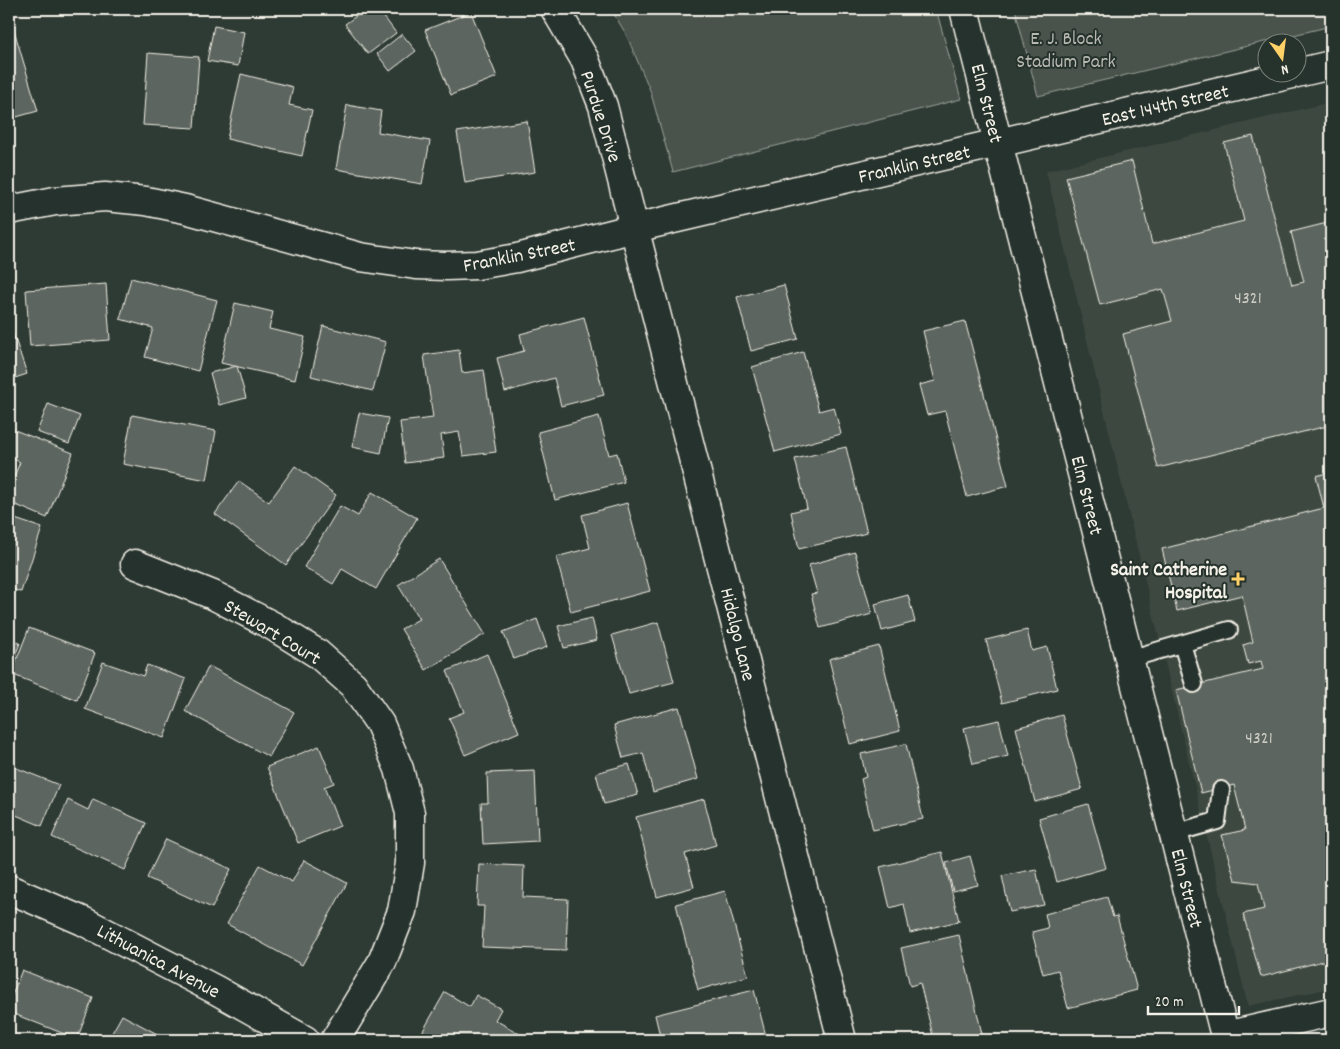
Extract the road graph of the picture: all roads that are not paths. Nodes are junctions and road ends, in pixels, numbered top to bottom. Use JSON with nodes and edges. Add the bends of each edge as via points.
{"nodes":[{"id":1,"x":555,"y":9,"type":"edge"},
{"id":2,"x":964,"y":9,"type":"edge"},
{"id":3,"x":1331,"y":65,"type":"edge"},
{"id":4,"x":998,"y":143,"type":"junction"},
{"id":5,"x":9,"y":210,"type":"edge"},
{"id":6,"x":635,"y":228,"type":"junction"},
{"id":7,"x":136,"y":564,"type":"dead end"},
{"id":8,"x":1229,"y":630,"type":"dead end"},
{"id":9,"x":1182,"y":644,"type":"junction"},
{"id":10,"x":1129,"y":659,"type":"junction"},
{"id":11,"x":1194,"y":684,"type":"dead end"},
{"id":12,"x":1221,"y":790,"type":"dead end"},
{"id":13,"x":1174,"y":833,"type":"junction"},
{"id":14,"x":9,"y":889,"type":"edge"},
{"id":15,"x":1331,"y":1012,"type":"edge"},
{"id":16,"x":1226,"y":1038,"type":"edge"},
{"id":17,"x":305,"y":1040,"type":"edge"},
{"id":18,"x":335,"y":1040,"type":"edge"},
{"id":19,"x":842,"y":1040,"type":"edge"}],
"edges":[{"from":1,"to":6,"type":"street","name":"Purdue Drive","via":[[585,60],[603,106]]},
{"from":2,"to":4,"type":"street","name":"Elm Street"},
{"from":3,"to":4,"type":"street","name":"East 144th Street"},
{"from":4,"to":6,"type":"street","name":"Franklin Street"},
{"from":4,"to":10,"type":"street","name":"Elm Street"},
{"from":5,"to":6,"type":"street","name":"Franklin Street","via":[[54,200],[105,197],[146,201],[360,257],[446,266],[477,266],[517,258]]},
{"from":6,"to":19,"type":"street","name":"Hidalgo Lane"},
{"from":7,"to":18,"type":"street","name":"Stewart Court","via":[[213,595],[318,654],[353,685],[380,724],[399,769],[410,813],[410,863],[402,911],[382,962]]},
{"from":8,"to":9,"type":"lane"},
{"from":9,"to":10,"type":"lane"},
{"from":9,"to":11,"type":"lane"},
{"from":10,"to":13,"type":"street","name":"Elm Street"},
{"from":12,"to":13,"type":"lane","via":[[1217,820]]},
{"from":13,"to":16,"type":"street","name":"Elm Street"},
{"from":14,"to":17,"type":"street","name":"Lithuanica Avenue","via":[[83,921]]},
{"from":15,"to":16,"type":"street"}]}
